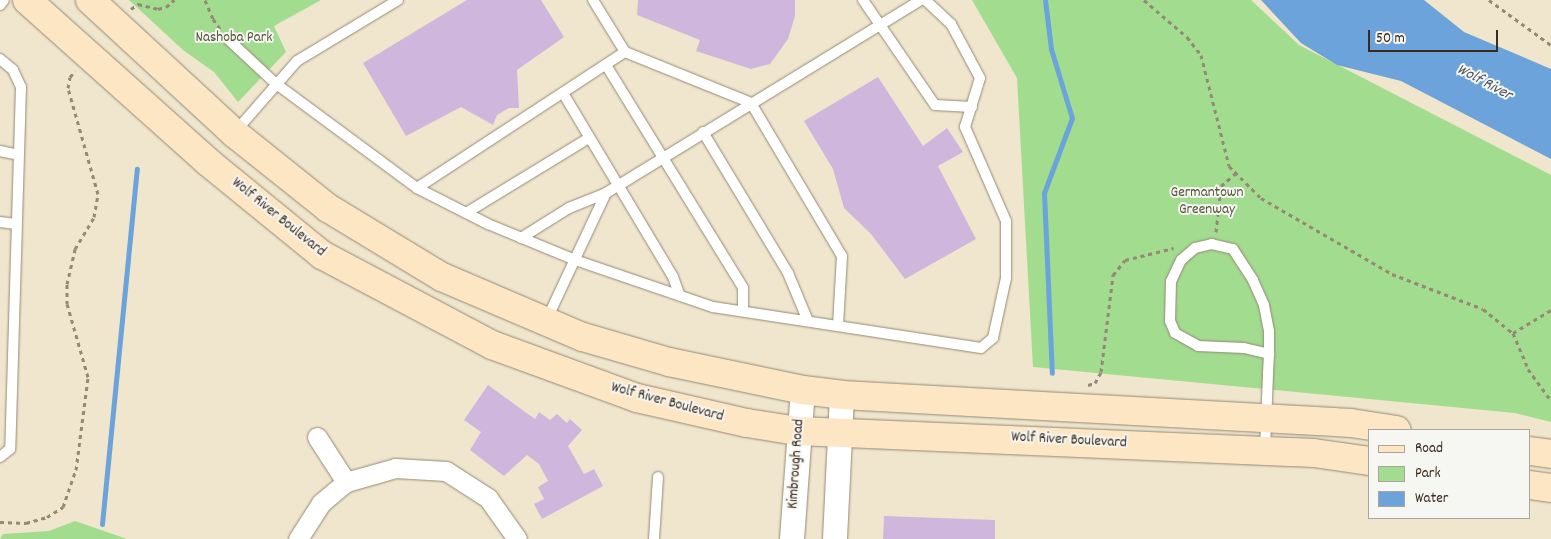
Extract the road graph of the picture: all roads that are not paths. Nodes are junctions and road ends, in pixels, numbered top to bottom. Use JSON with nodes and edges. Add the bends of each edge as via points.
{"nodes":[{"id":1,"x":4,"y":0,"type":"edge"},
{"id":2,"x":27,"y":0,"type":"edge"},
{"id":3,"x":90,"y":0,"type":"edge"},
{"id":4,"x":398,"y":0,"type":"edge"},
{"id":5,"x":593,"y":0,"type":"edge"},
{"id":6,"x":863,"y":0,"type":"edge"},
{"id":7,"x":921,"y":0,"type":"edge"},
{"id":8,"x":925,"y":0,"type":"edge"},
{"id":9,"x":0,"y":5,"type":"edge"},
{"id":10,"x":882,"y":24,"type":"junction"},
{"id":11,"x":230,"y":40,"type":"road end"},
{"id":12,"x":625,"y":52,"type":"junction"},
{"id":13,"x":0,"y":59,"type":"edge"},
{"id":14,"x":606,"y":65,"type":"junction"},
{"id":15,"x":275,"y":83,"type":"junction"},
{"id":16,"x":563,"y":93,"type":"junction"},
{"id":17,"x":751,"y":103,"type":"junction"},
{"id":18,"x":972,"y":107,"type":"junction"},
{"id":19,"x":703,"y":132,"type":"junction"},
{"id":20,"x":234,"y":133,"type":"junction"},
{"id":21,"x":589,"y":138,"type":"junction"},
{"id":22,"x":0,"y":151,"type":"edge"},
{"id":23,"x":19,"y":155,"type":"junction"},
{"id":24,"x":663,"y":156,"type":"junction"},
{"id":25,"x":617,"y":186,"type":"junction"},
{"id":26,"x":417,"y":188,"type":"junction"},
{"id":27,"x":606,"y":193,"type":"junction"},
{"id":28,"x":466,"y":212,"type":"junction"},
{"id":29,"x":0,"y":222,"type":"edge"},
{"id":30,"x":16,"y":224,"type":"junction"},
{"id":31,"x":521,"y":238,"type":"junction"},
{"id":32,"x":575,"y":260,"type":"junction"},
{"id":33,"x":680,"y":296,"type":"junction"},
{"id":34,"x":742,"y":311,"type":"junction"},
{"id":35,"x":808,"y":320,"type":"junction"},
{"id":36,"x":546,"y":321,"type":"junction"},
{"id":37,"x":838,"y":325,"type":"junction"},
{"id":38,"x":1269,"y":354,"type":"junction"},
{"id":39,"x":803,"y":390,"type":"junction"},
{"id":40,"x":842,"y":395,"type":"junction"},
{"id":41,"x":1266,"y":419,"type":"junction"},
{"id":42,"x":0,"y":424,"type":"edge"},
{"id":43,"x":11,"y":426,"type":"junction"},
{"id":44,"x":1390,"y":429,"type":"edge"},
{"id":45,"x":798,"y":431,"type":"junction"},
{"id":46,"x":840,"y":434,"type":"junction"},
{"id":47,"x":317,"y":437,"type":"dead end"},
{"id":48,"x":1265,"y":450,"type":"junction"},
{"id":49,"x":1531,"y":451,"type":"edge"},
{"id":50,"x":1551,"y":454,"type":"edge"},
{"id":51,"x":0,"y":457,"type":"edge"},
{"id":52,"x":1368,"y":461,"type":"edge"},
{"id":53,"x":658,"y":477,"type":"dead end"},
{"id":54,"x":346,"y":482,"type":"junction"},
{"id":55,"x":1531,"y":485,"type":"edge"},
{"id":56,"x":1551,"y":488,"type":"edge"},
{"id":57,"x":298,"y":539,"type":"edge"},
{"id":58,"x":517,"y":539,"type":"edge"},
{"id":59,"x":654,"y":539,"type":"edge"},
{"id":60,"x":792,"y":539,"type":"edge"},
{"id":61,"x":835,"y":539,"type":"edge"}],
"edges":[{"from":1,"to":9,"type":"lane"},
{"from":2,"to":45,"type":"main road","name":"Wolf River Boulevard","via":[[208,162],[322,255],[492,345],[637,398]]},
{"from":3,"to":20,"type":"main road"},
{"from":4,"to":15,"type":"lane","via":[[296,61]]},
{"from":5,"to":12,"type":"lane"},
{"from":6,"to":10,"type":"lane"},
{"from":7,"to":10,"type":"lane"},
{"from":8,"to":18,"type":"lane","via":[[951,24],[980,78]]},
{"from":10,"to":17,"type":"lane"},
{"from":10,"to":18,"type":"lane","via":[[935,105]]},
{"from":11,"to":15,"type":"lane"},
{"from":12,"to":14,"type":"lane"},
{"from":12,"to":17,"type":"lane"},
{"from":13,"to":23,"type":"lane","via":[[13,70],[21,87]]},
{"from":14,"to":16,"type":"lane"},
{"from":14,"to":24,"type":"lane"},
{"from":15,"to":20,"type":"lane"},
{"from":15,"to":26,"type":"lane"},
{"from":16,"to":21,"type":"lane"},
{"from":16,"to":26,"type":"lane"},
{"from":17,"to":19,"type":"lane"},
{"from":17,"to":37,"type":"lane","via":[[842,256]]},
{"from":18,"to":37,"type":"lane","via":[[965,127],[1006,221],[1006,278],[993,338],[981,348]]},
{"from":19,"to":24,"type":"lane"},
{"from":19,"to":35,"type":"lane","via":[[788,273]]},
{"from":20,"to":36,"type":"main road","via":[[328,208],[434,272]]},
{"from":21,"to":25,"type":"lane"},
{"from":21,"to":28,"type":"lane"},
{"from":22,"to":23,"type":"lane"},
{"from":23,"to":30,"type":"lane"},
{"from":24,"to":25,"type":"lane"},
{"from":24,"to":34,"type":"lane","via":[[744,288]]},
{"from":25,"to":27,"type":"lane"},
{"from":25,"to":33,"type":"lane","via":[[673,277]]},
{"from":26,"to":28,"type":"lane"},
{"from":27,"to":31,"type":"lane","via":[[569,208]]},
{"from":27,"to":32,"type":"lane"},
{"from":28,"to":31,"type":"lane"},
{"from":29,"to":30,"type":"lane"},
{"from":30,"to":43,"type":"lane"},
{"from":31,"to":32,"type":"lane"},
{"from":32,"to":33,"type":"lane"},
{"from":32,"to":36,"type":"lane"},
{"from":33,"to":34,"type":"lane","via":[[714,307]]},
{"from":34,"to":35,"type":"lane"},
{"from":35,"to":37,"type":"lane"},
{"from":36,"to":39,"type":"main road","via":[[583,337],[669,362]]},
{"from":38,"to":38,"type":"lane","via":[[1264,305],[1242,260],[1226,246],[1212,244],[1195,248],[1181,260],[1171,282],[1170,320],[1175,333],[1198,346],[1244,348]]},
{"from":38,"to":41,"type":"lane"},
{"from":39,"to":40,"type":"main road"},
{"from":39,"to":45,"type":"street","name":"Kimbrough Road"},
{"from":40,"to":41,"type":"main road"},
{"from":40,"to":46,"type":"street"},
{"from":41,"to":44,"type":"main road","via":[[1351,423]]},
{"from":41,"to":48,"type":"lane"},
{"from":42,"to":43,"type":"lane"},
{"from":43,"to":51,"type":"lane","via":[[10,449]]},
{"from":45,"to":46,"type":"main road","name":"Wolf River Boulevard"},
{"from":45,"to":60,"type":"street","name":"Kimbrough Road"},
{"from":46,"to":48,"type":"main road","name":"Wolf River Boulevard","via":[[901,433]]},
{"from":46,"to":61,"type":"street"},
{"from":47,"to":54,"type":"street"},
{"from":48,"to":52,"type":"main road","name":"Wolf River Boulevard"},
{"from":49,"to":50,"type":"main road"},
{"from":53,"to":59,"type":"lane"},
{"from":54,"to":57,"type":"street","via":[[321,503]]},
{"from":54,"to":58,"type":"street","via":[[396,468],[446,471],[488,498]]},
{"from":55,"to":56,"type":"main road"}]}
